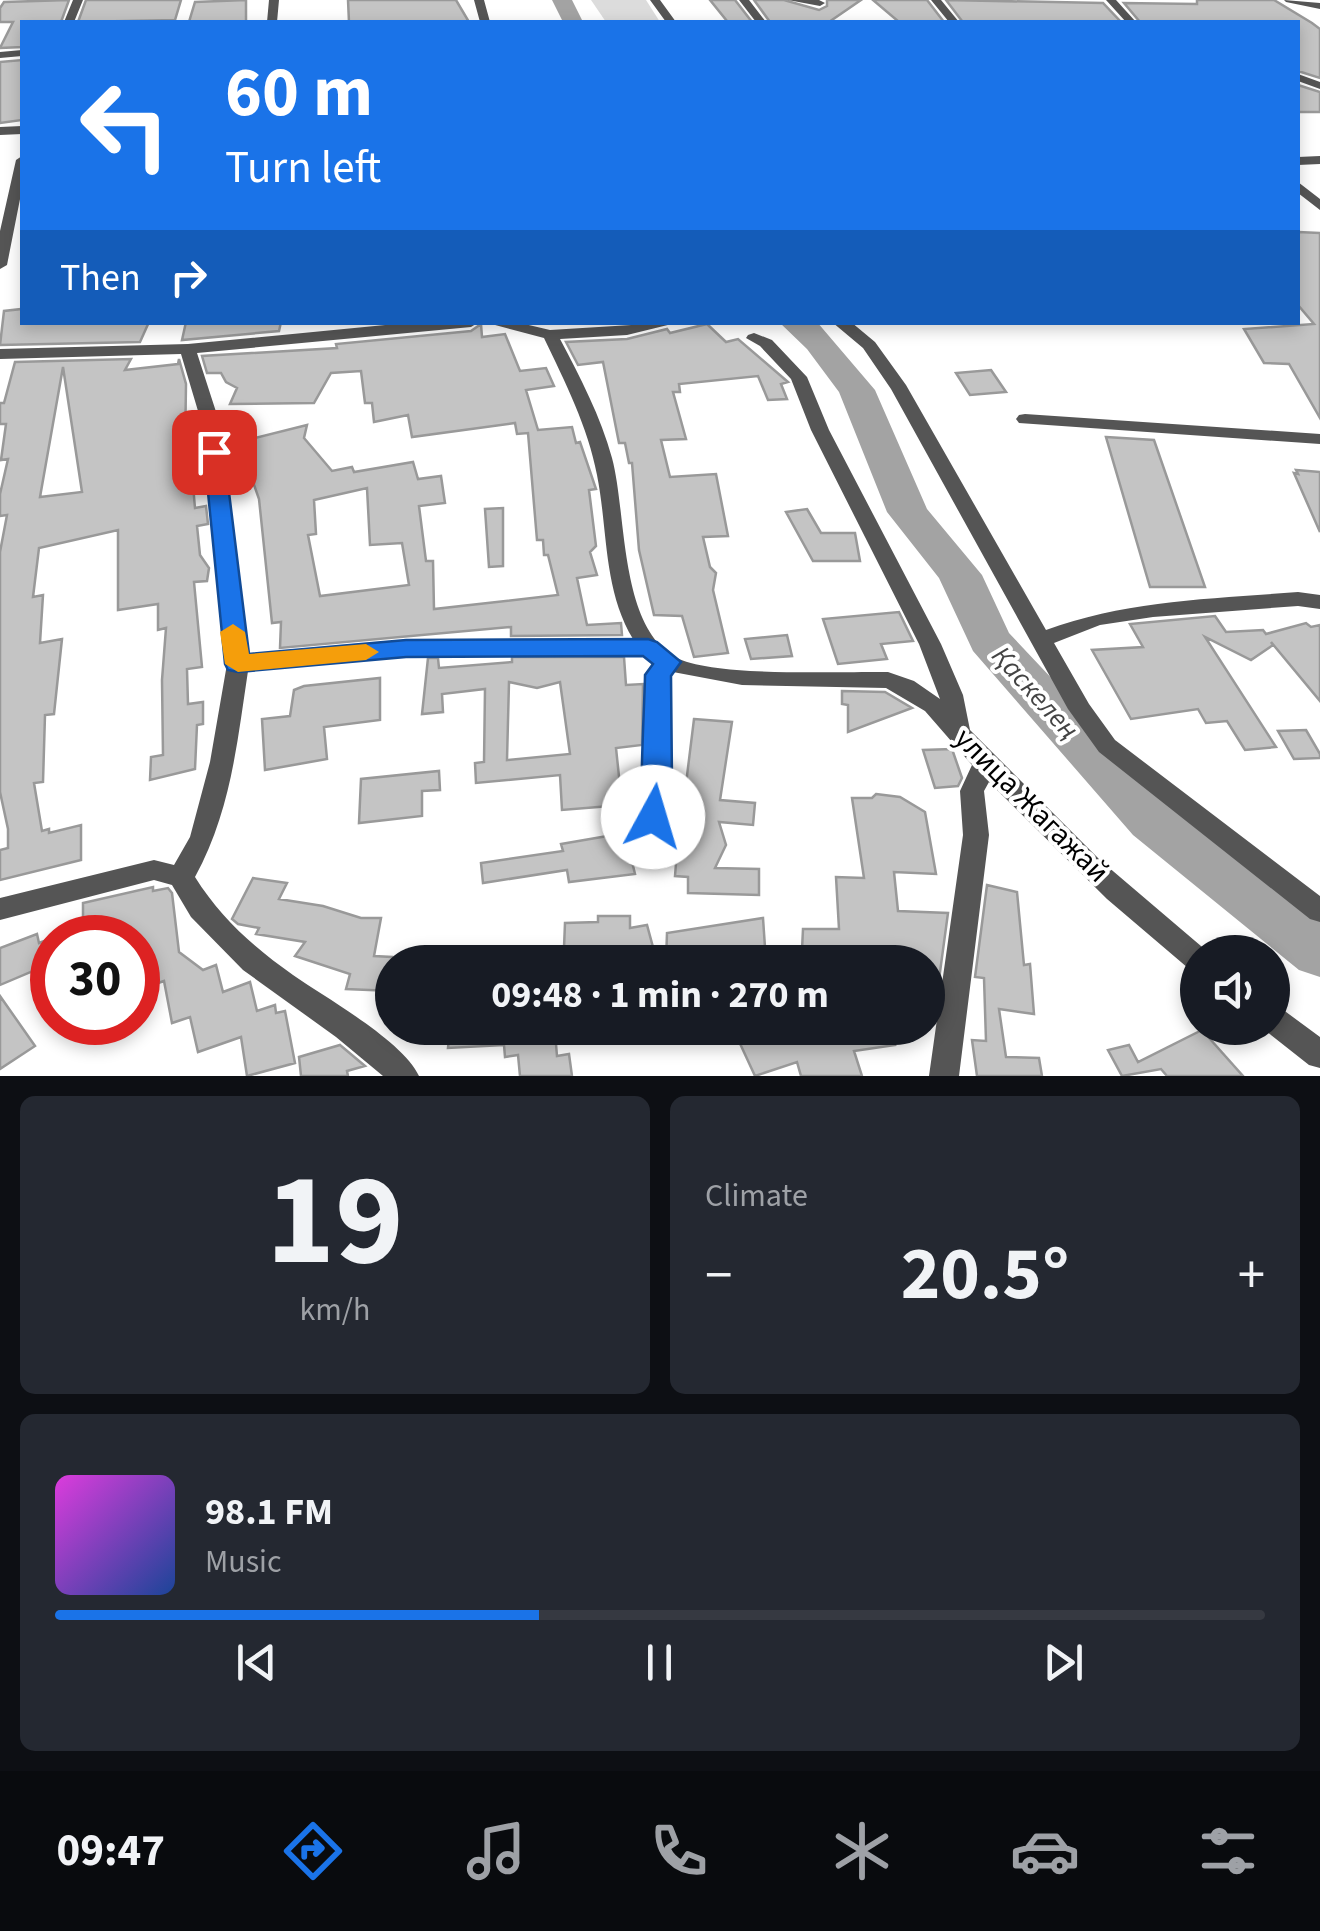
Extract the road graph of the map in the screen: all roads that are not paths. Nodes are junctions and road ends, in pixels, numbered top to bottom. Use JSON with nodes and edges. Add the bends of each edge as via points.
{"nodes":[{"id":1,"x":744,"y":0,"type":"edge"},
{"id":2,"x":793,"y":0,"type":"edge"},
{"id":3,"x":936,"y":0,"type":"edge"},
{"id":4,"x":1111,"y":0,"type":"edge"},
{"id":5,"x":1289,"y":0,"type":"edge"},
{"id":6,"x":820,"y":3,"type":"dead end"},
{"id":7,"x":1320,"y":6,"type":"edge"},
{"id":8,"x":759,"y":20,"type":"edge"},
{"id":9,"x":952,"y":20,"type":"edge"},
{"id":10,"x":1130,"y":20,"type":"edge"},
{"id":11,"x":20,"y":172,"type":"edge"},
{"id":12,"x":1300,"y":188,"type":"edge"},
{"id":13,"x":1320,"y":206,"type":"edge"},
{"id":14,"x":10,"y":230,"type":"edge"},
{"id":15,"x":0,"y":265,"type":"edge"},
{"id":16,"x":285,"y":325,"type":"edge"},
{"id":17,"x":444,"y":325,"type":"edge"},
{"id":18,"x":505,"y":325,"type":"edge"},
{"id":19,"x":663,"y":325,"type":"edge"},
{"id":20,"x":844,"y":325,"type":"edge"},
{"id":21,"x":550,"y":335,"type":"junction"},
{"id":22,"x":754,"y":338,"type":"dead end"},
{"id":23,"x":279,"y":343,"type":"junction"},
{"id":24,"x":188,"y":349,"type":"junction"},
{"id":25,"x":0,"y":354,"type":"edge"},
{"id":26,"x":1025,"y":418,"type":"dead end"},
{"id":27,"x":1320,"y":440,"type":"edge"},
{"id":28,"x":1320,"y":602,"type":"edge"},
{"id":29,"x":1042,"y":640,"type":"junction"},
{"id":30,"x":658,"y":655,"type":"junction"},
{"id":31,"x":238,"y":664,"type":"junction"},
{"id":32,"x":958,"y":732,"type":"junction"},
{"id":33,"x":985,"y":764,"type":"junction"},
{"id":34,"x":648,"y":852,"type":"dead end"},
{"id":35,"x":168,"y":873,"type":"junction"},
{"id":36,"x":0,"y":909,"type":"edge"},
{"id":37,"x":1320,"y":910,"type":"edge"},
{"id":38,"x":1180,"y":943,"type":"edge"},
{"id":39,"x":1290,"y":1032,"type":"edge"},
{"id":40,"x":1320,"y":1054,"type":"edge"},
{"id":41,"x":404,"y":1076,"type":"edge"},
{"id":42,"x":944,"y":1076,"type":"edge"}],
"edges":[{"from":1,"to":8,"type":"street"},
{"from":2,"to":6,"type":"street"},
{"from":3,"to":9,"type":"street"},
{"from":4,"to":10,"type":"street"},
{"from":5,"to":7,"type":"street"},
{"from":11,"to":14,"type":"street"},
{"from":12,"to":13,"type":"street"},
{"from":14,"to":15,"type":"street"},
{"from":16,"to":23,"type":"street"},
{"from":17,"to":23,"type":"street"},
{"from":18,"to":21,"type":"street"},
{"from":19,"to":21,"type":"street"},
{"from":20,"to":29,"type":"street","via":[[869,345],[900,389]]},
{"from":21,"to":30,"type":"street","via":[[602,457],[619,576]]},
{"from":22,"to":32,"type":"street","via":[[799,376],[930,644]]},
{"from":23,"to":24,"type":"street"},
{"from":24,"to":25,"type":"street"},
{"from":24,"to":31,"type":"street","via":[[210,421]]},
{"from":26,"to":27,"type":"street"},
{"from":28,"to":29,"type":"street","via":[[1152,610],[1096,620]]},
{"from":29,"to":37,"type":"street","via":[[1107,746]]},
{"from":30,"to":31,"type":"street","name":"улица Жагажай","via":[[406,648]]},
{"from":30,"to":32,"type":"street","name":"улица Жагажай","via":[[721,675],[888,680],[927,697]]},
{"from":30,"to":34,"type":"street","via":[[658,782]]},
{"from":31,"to":35,"type":"street","via":[[202,838]]},
{"from":32,"to":33,"type":"street","name":"улица Жагажай"},
{"from":33,"to":38,"type":"street","name":"улица Жагажай"},
{"from":33,"to":42,"type":"street","via":[[972,790],[976,835]]},
{"from":35,"to":36,"type":"street"},
{"from":35,"to":41,"type":"street","via":[[238,952]]},
{"from":39,"to":40,"type":"street"}]}
